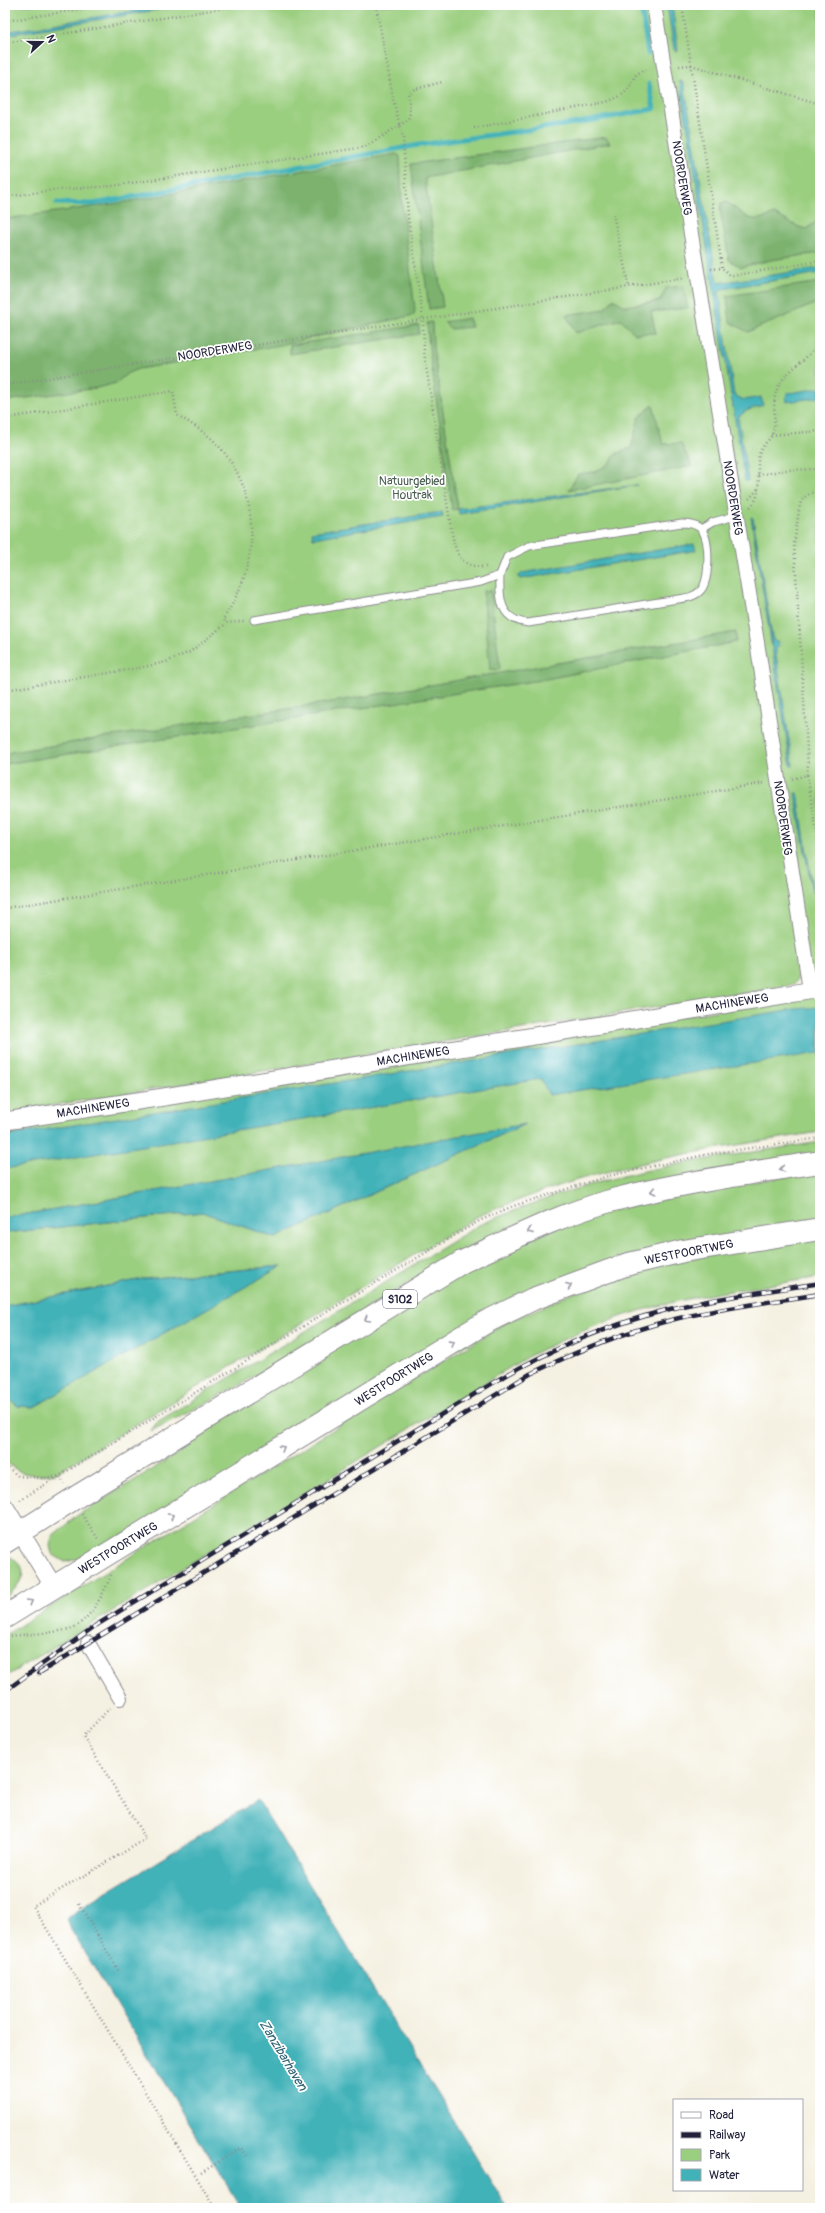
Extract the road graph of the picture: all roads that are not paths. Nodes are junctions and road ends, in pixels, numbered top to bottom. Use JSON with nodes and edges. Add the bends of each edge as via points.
{"nodes":[{"id":1,"x":654,"y":5,"type":"edge"},
{"id":2,"x":736,"y":516,"type":"junction"},
{"id":3,"x":701,"y":528,"type":"junction"},
{"id":4,"x":501,"y":571,"type":"junction"},
{"id":5,"x":254,"y":620,"type":"road end"},
{"id":6,"x":815,"y":990,"type":"edge"},
{"id":7,"x":5,"y":1121,"type":"edge"},
{"id":8,"x":820,"y":1162,"type":"edge"},
{"id":9,"x":820,"y":1229,"type":"edge"},
{"id":10,"x":5,"y":1507,"type":"edge"},
{"id":11,"x":13,"y":1537,"type":"edge"},
{"id":12,"x":54,"y":1587,"type":"junction"},
{"id":13,"x":6,"y":1624,"type":"edge"},
{"id":14,"x":88,"y":1643,"type":"dead end"},
{"id":15,"x":120,"y":1698,"type":"road end"}],
"edges":[{"from":1,"to":2,"type":"street","name":"NOORDERWEG"},
{"from":2,"to":3,"type":"lane"},
{"from":2,"to":6,"type":"street","name":"NOORDERWEG","via":[[777,781]]},
{"from":3,"to":4,"type":"lane","via":[[688,523],[678,523],[529,546],[507,557]]},
{"from":3,"to":4,"type":"lane","via":[[707,545],[708,572],[702,590],[690,597],[528,623],[519,622],[512,619],[504,608],[500,591]]},
{"from":4,"to":5,"type":"lane","via":[[472,584]]},
{"from":6,"to":7,"type":"street","name":"MACHINEWEG"},
{"from":8,"to":11,"type":"main road","number":"S102","one_way":true,"via":[[722,1178],[615,1200],[523,1233],[462,1262]]},
{"from":12,"to":9,"type":"main road","name":"WESTPOORTWEG","one_way":true,"via":[[486,1322],[533,1299],[625,1265],[683,1251]]},
{"from":10,"to":11,"type":"street"},
{"from":11,"to":12,"type":"street"},
{"from":13,"to":12,"type":"main road","name":"WESTPOORTWEG","one_way":true},
{"from":14,"to":15,"type":"street"}]}
